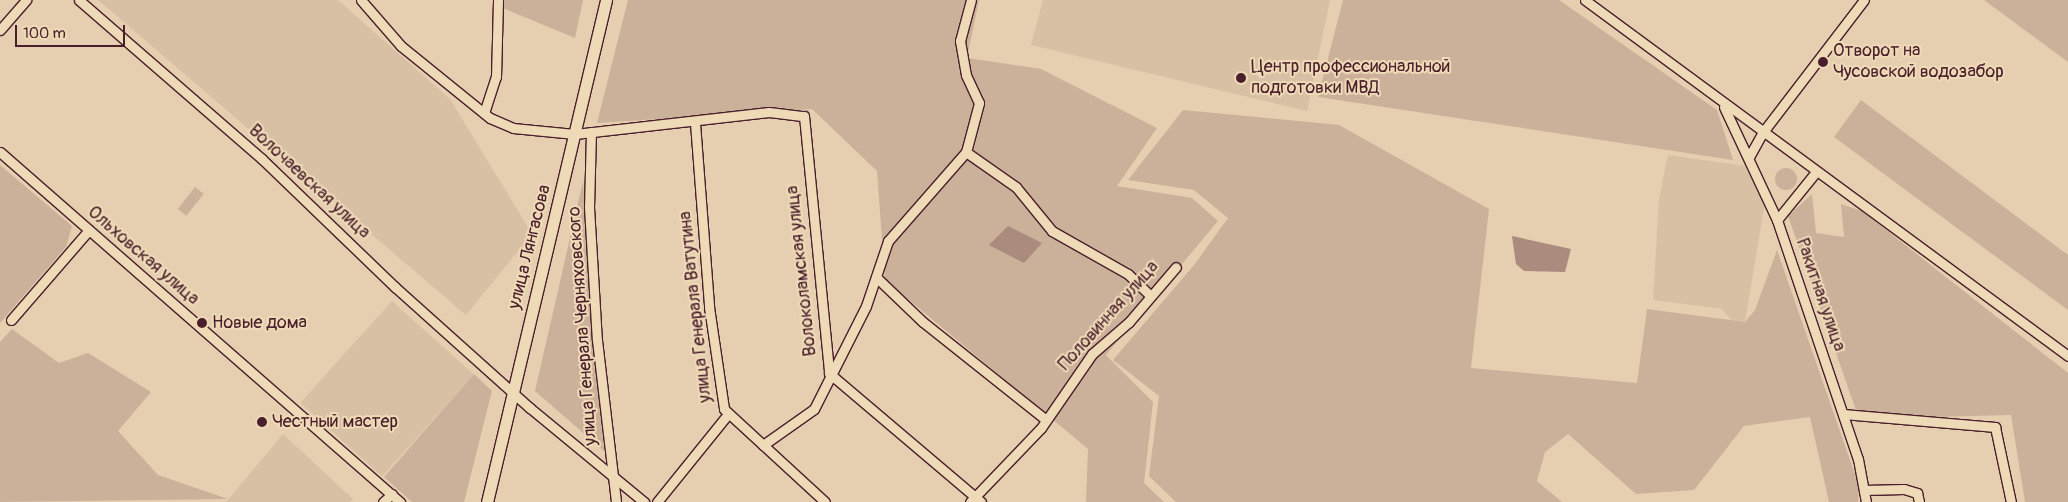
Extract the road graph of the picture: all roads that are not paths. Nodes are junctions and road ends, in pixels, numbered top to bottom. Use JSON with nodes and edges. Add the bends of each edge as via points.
{"nodes":[{"id":1,"x":26,"y":0,"type":"edge"},
{"id":2,"x":79,"y":0,"type":"edge"},
{"id":3,"x":361,"y":0,"type":"edge"},
{"id":4,"x":498,"y":0,"type":"edge"},
{"id":5,"x":606,"y":0,"type":"edge"},
{"id":6,"x":971,"y":0,"type":"edge"},
{"id":7,"x":1585,"y":0,"type":"edge"},
{"id":8,"x":1864,"y":0,"type":"edge"},
{"id":9,"x":0,"y":30,"type":"edge"},
{"id":10,"x":1723,"y":105,"type":"junction"},
{"id":11,"x":484,"y":113,"type":"junction"},
{"id":12,"x":696,"y":123,"type":"junction"},
{"id":13,"x":591,"y":132,"type":"junction"},
{"id":14,"x":1763,"y":132,"type":"junction"},
{"id":15,"x":575,"y":134,"type":"junction"},
{"id":16,"x":0,"y":152,"type":"edge"},
{"id":17,"x":966,"y":152,"type":"junction"},
{"id":18,"x":1749,"y":157,"type":"junction"},
{"id":19,"x":1814,"y":173,"type":"junction"},
{"id":20,"x":1777,"y":220,"type":"junction"},
{"id":21,"x":89,"y":230,"type":"junction"},
{"id":22,"x":1176,"y":267,"type":"dead end"},
{"id":23,"x":876,"y":278,"type":"junction"},
{"id":24,"x":1149,"y":294,"type":"junction"},
{"id":25,"x":11,"y":320,"type":"dead end"},
{"id":26,"x":2068,"y":356,"type":"edge"},
{"id":27,"x":829,"y":373,"type":"junction"},
{"id":28,"x":513,"y":391,"type":"junction"},
{"id":29,"x":728,"y":414,"type":"junction"},
{"id":30,"x":1843,"y":414,"type":"junction"},
{"id":31,"x":1046,"y":420,"type":"junction"},
{"id":32,"x":763,"y":445,"type":"junction"},
{"id":33,"x":614,"y":476,"type":"junction"},
{"id":34,"x":1864,"y":490,"type":"junction"},
{"id":35,"x":392,"y":494,"type":"junction"},
{"id":36,"x":976,"y":500,"type":"edge"},
{"id":37,"x":383,"y":502,"type":"edge"},
{"id":38,"x":400,"y":502,"type":"edge"},
{"id":39,"x":487,"y":502,"type":"edge"},
{"id":40,"x":616,"y":502,"type":"edge"},
{"id":41,"x":644,"y":502,"type":"edge"},
{"id":42,"x":657,"y":502,"type":"edge"},
{"id":43,"x":825,"y":502,"type":"edge"},
{"id":44,"x":1866,"y":502,"type":"edge"},
{"id":45,"x":1919,"y":502,"type":"edge"},
{"id":46,"x":2011,"y":502,"type":"edge"}],
"edges":[{"from":1,"to":9,"type":"street"},
{"from":2,"to":28,"type":"street","name":"Волочаевская улица","via":[[262,159],[395,287]]},
{"from":3,"to":11,"type":"street","via":[[401,46]]},
{"from":4,"to":11,"type":"street","via":[[496,78]]},
{"from":5,"to":15,"type":"main road","name":"улица Лянгасова"},
{"from":6,"to":17,"type":"street","via":[[960,41],[966,75],[979,103]]},
{"from":7,"to":10,"type":"street"},
{"from":8,"to":14,"type":"street"},
{"from":10,"to":14,"type":"street"},
{"from":10,"to":18,"type":"street","name":"Ракитная улица"},
{"from":11,"to":15,"type":"street","via":[[513,128]]},
{"from":12,"to":13,"type":"street"},
{"from":12,"to":27,"type":"street","name":"Волоколамская улица","via":[[769,112],[804,116]]},
{"from":12,"to":29,"type":"street","name":"улица Генерала Ватутина","via":[[709,307],[724,409]]},
{"from":13,"to":15,"type":"street"},
{"from":13,"to":33,"type":"street","name":"улица Генерала Черняховского","via":[[589,207],[597,340]]},
{"from":14,"to":18,"type":"street"},
{"from":14,"to":19,"type":"street"},
{"from":15,"to":28,"type":"main road","name":"улица Лянгасова"},
{"from":16,"to":21,"type":"street","name":"Ольховская улица"},
{"from":17,"to":23,"type":"street","via":[[888,242]]},
{"from":17,"to":24,"type":"street","via":[[1016,187],[1052,231],[1128,274]]},
{"from":18,"to":20,"type":"street","name":"Ракитная улица"},
{"from":19,"to":20,"type":"street"},
{"from":19,"to":26,"type":"street"},
{"from":20,"to":30,"type":"street","name":"Ракитная улица"},
{"from":21,"to":25,"type":"street"},
{"from":21,"to":35,"type":"street","name":"Ольховская улица"},
{"from":22,"to":24,"type":"street","name":"Половинная улица"},
{"from":23,"to":27,"type":"street","via":[[866,306]]},
{"from":23,"to":31,"type":"street","via":[[923,322]]},
{"from":24,"to":31,"type":"street","name":"Половинная улица","via":[[1129,322],[1092,354]]},
{"from":27,"to":32,"type":"street","via":[[814,409]]},
{"from":27,"to":36,"type":"street","name":"Волоколамская улица"},
{"from":28,"to":33,"type":"street","name":"Волочаевская улица"},
{"from":28,"to":39,"type":"main road","name":"улица Лянгасова"},
{"from":29,"to":32,"type":"street","name":"улица Генерала Ватутина"},
{"from":29,"to":42,"type":"street"},
{"from":30,"to":34,"type":"street","name":"Ракитная улица"},
{"from":30,"to":46,"type":"street","via":[[1987,425],[1999,430]]},
{"from":31,"to":36,"type":"street","name":"Половинная улица"},
{"from":32,"to":43,"type":"street","name":"улица Генерала Ватутина"},
{"from":33,"to":40,"type":"street","name":"улица Генерала Черняховского"},
{"from":33,"to":41,"type":"street"},
{"from":34,"to":44,"type":"street","name":"Ракитная улица"},
{"from":34,"to":45,"type":"street","via":[[1904,489],[1917,493]]},
{"from":35,"to":37,"type":"street"},
{"from":35,"to":38,"type":"street","name":"Ольховская улица"}]}
